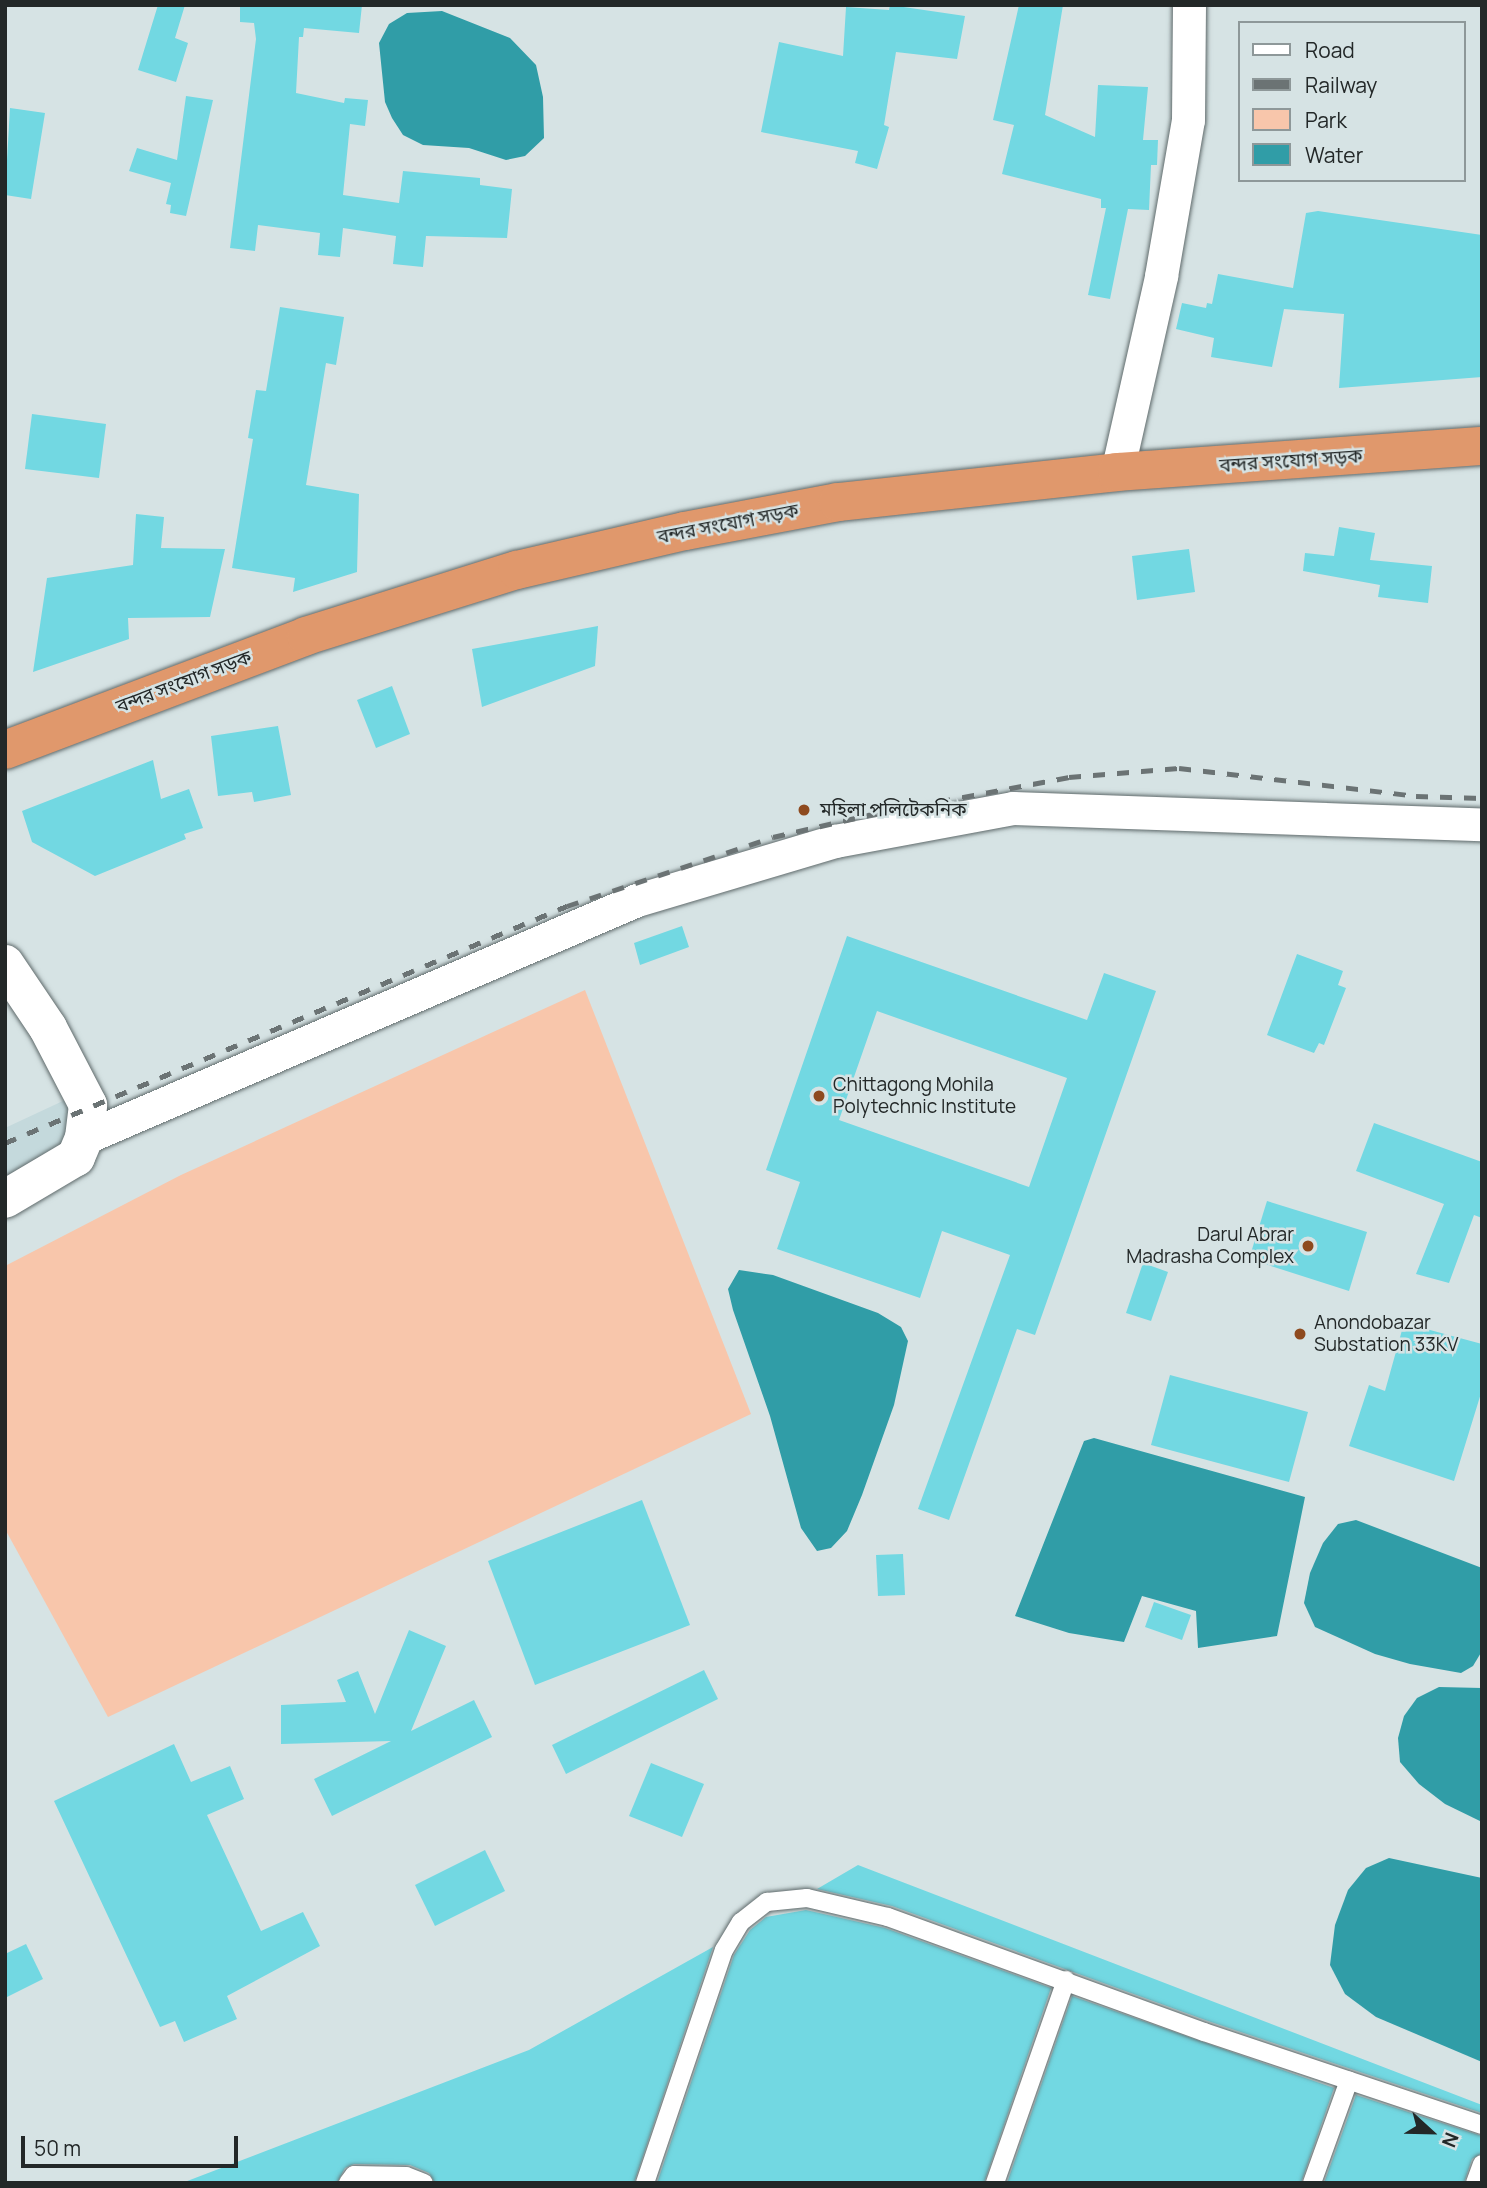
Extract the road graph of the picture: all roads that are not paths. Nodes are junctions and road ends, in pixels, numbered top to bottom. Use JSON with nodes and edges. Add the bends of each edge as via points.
{"nodes":[{"id":1,"x":1189,"y":5,"type":"edge"},
{"id":2,"x":1482,"y":446,"type":"edge"},
{"id":3,"x":1117,"y":472,"type":"junction"},
{"id":4,"x":5,"y":750,"type":"edge"},
{"id":5,"x":1482,"y":824,"type":"edge"},
{"id":6,"x":5,"y":964,"type":"edge"},
{"id":7,"x":84,"y":1138,"type":"junction"},
{"id":8,"x":5,"y":1199,"type":"edge"},
{"id":9,"x":1066,"y":1980,"type":"junction"},
{"id":10,"x":1349,"y":2080,"type":"junction"},
{"id":11,"x":1482,"y":2125,"type":"edge"},
{"id":12,"x":1482,"y":2164,"type":"edge"},
{"id":13,"x":348,"y":2183,"type":"edge"},
{"id":14,"x":425,"y":2183,"type":"edge"},
{"id":15,"x":645,"y":2183,"type":"edge"},
{"id":16,"x":995,"y":2183,"type":"edge"},
{"id":17,"x":1312,"y":2183,"type":"edge"},
{"id":18,"x":1475,"y":2183,"type":"edge"}],
"edges":[{"from":1,"to":3,"type":"street","via":[[1188,120],[1161,276]]},
{"from":2,"to":3,"type":"highway","name":"বন্দর সংযোগ সড়ক"},
{"from":3,"to":4,"type":"highway","name":"বন্দর সংযোগ সড়ক","via":[[838,502],[517,570],[306,636]]},
{"from":5,"to":7,"type":"street","via":[[1013,808],[835,841],[637,900]]},
{"from":6,"to":7,"type":"street","via":[[48,1028],[88,1105]]},
{"from":7,"to":8,"type":"street","via":[[76,1157]]},
{"from":9,"to":10,"type":"lane"},
{"from":9,"to":15,"type":"lane","via":[[843,1904],[807,1899],[767,1902],[741,1922],[724,1950]]},
{"from":9,"to":16,"type":"lane"},
{"from":10,"to":11,"type":"lane"},
{"from":10,"to":17,"type":"lane"},
{"from":12,"to":18,"type":"lane"},
{"from":13,"to":14,"type":"lane","via":[[354,2175],[406,2176]]}]}
